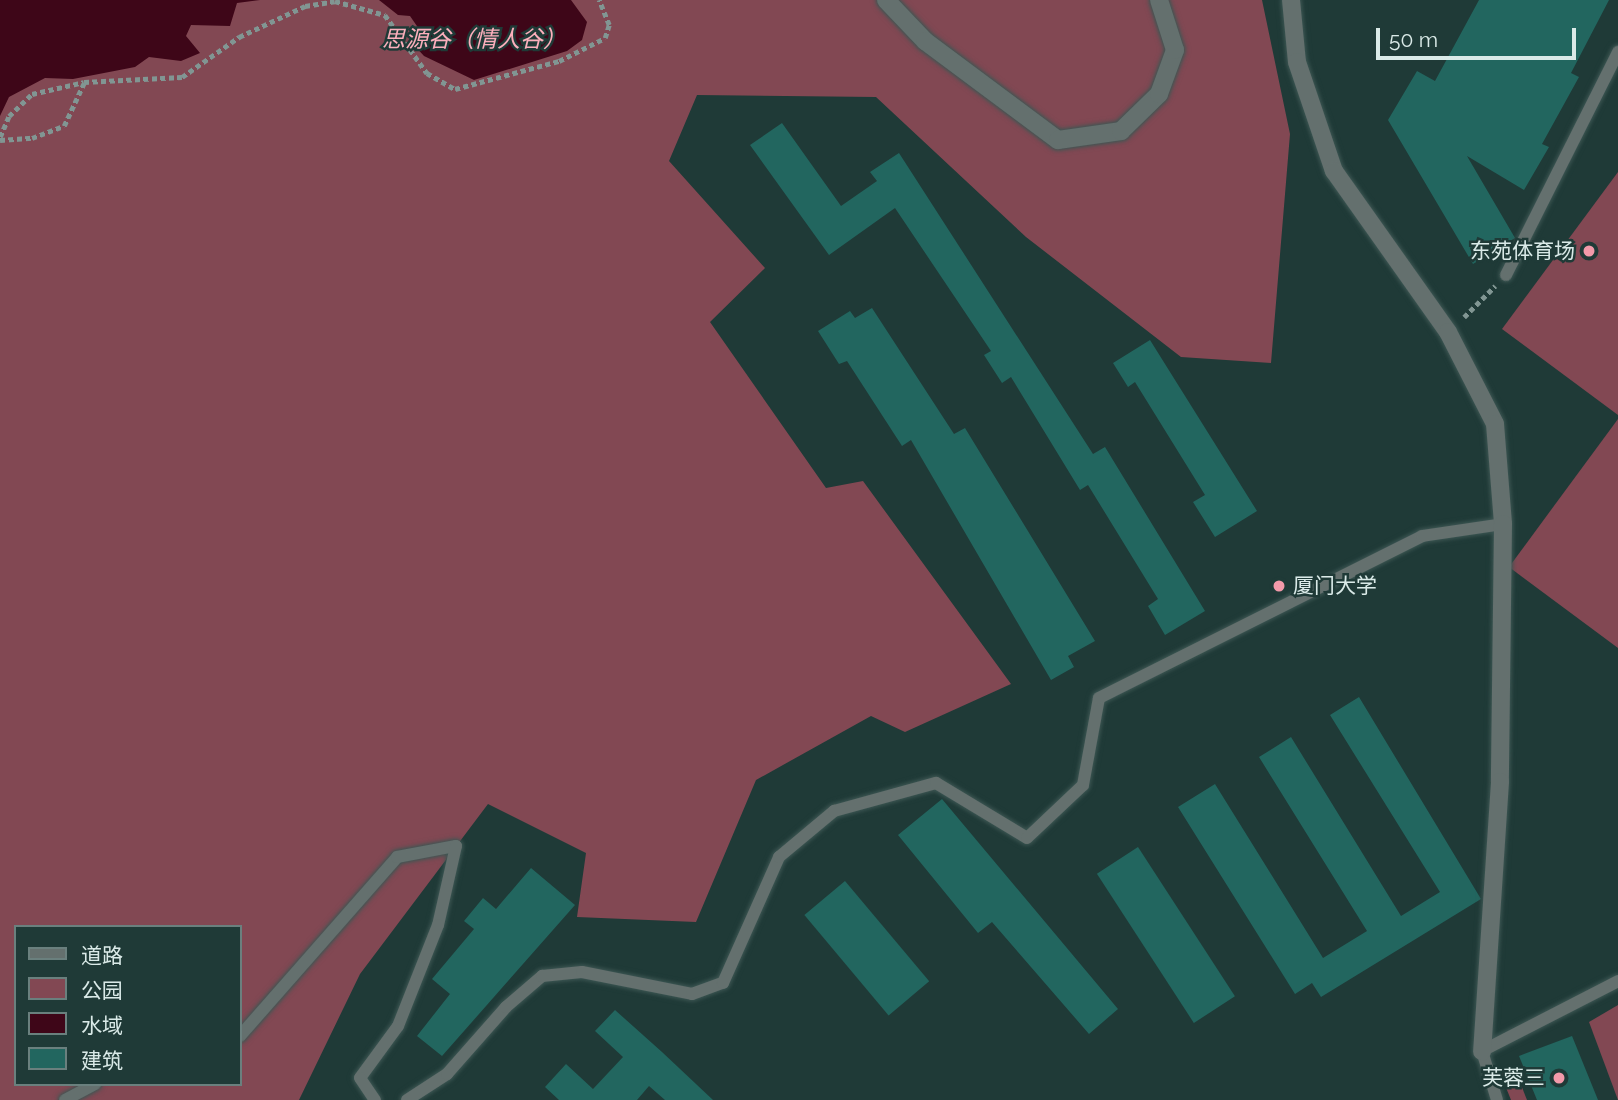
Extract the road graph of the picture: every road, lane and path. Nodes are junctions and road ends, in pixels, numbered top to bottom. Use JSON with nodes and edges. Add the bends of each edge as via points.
{"nodes":[{"id":1,"x":599,"y":0,"type":"edge"},
{"id":2,"x":886,"y":0,"type":"edge"},
{"id":3,"x":1159,"y":0,"type":"edge"},
{"id":4,"x":1291,"y":0,"type":"edge"},
{"id":5,"x":1618,"y":52,"type":"edge"},
{"id":6,"x":84,"y":82,"type":"junction"},
{"id":7,"x":0,"y":138,"type":"edge"},
{"id":8,"x":1506,"y":275,"type":"joint"},
{"id":9,"x":1448,"y":332,"type":"junction"},
{"id":10,"x":1503,"y":524,"type":"junction"},
{"id":11,"x":1618,"y":981,"type":"edge"},
{"id":12,"x":242,"y":1034,"type":"edge"},
{"id":13,"x":1482,"y":1051,"type":"junction"},
{"id":14,"x":91,"y":1086,"type":"edge"},
{"id":15,"x":65,"y":1100,"type":"edge"},
{"id":16,"x":375,"y":1100,"type":"edge"},
{"id":17,"x":407,"y":1100,"type":"edge"},
{"id":18,"x":1497,"y":1100,"type":"edge"}],
"edges":[{"from":1,"to":6,"type":"path","via":[[609,25],[605,38],[559,61],[472,87],[455,89],[426,73],[385,15],[335,1],[287,12],[182,77]]},
{"from":2,"to":3,"type":"street","via":[[925,41],[1058,140],[1121,131],[1159,94],[1175,50]]},
{"from":4,"to":9,"type":"street","via":[[1297,62],[1334,172]]},
{"from":5,"to":8,"type":"lane"},
{"from":6,"to":7,"type":"path","via":[[32,94],[9,116]]},
{"from":6,"to":7,"type":"path","via":[[64,126],[32,138]]},
{"from":8,"to":9,"type":"path"},
{"from":9,"to":10,"type":"street","via":[[1496,424]]},
{"from":10,"to":13,"type":"street","via":[[1500,782]]},
{"from":10,"to":17,"type":"lane","via":[[1422,536],[1099,698],[1083,785],[1027,838],[936,783],[834,811],[779,857],[723,982],[692,994],[582,972],[542,976],[506,1007],[447,1074]]},
{"from":11,"to":13,"type":"lane"},
{"from":12,"to":16,"type":"lane","via":[[397,857],[456,846],[438,925],[398,1026],[360,1079]]},
{"from":13,"to":18,"type":"lane"},
{"from":14,"to":15,"type":"lane"}]}
